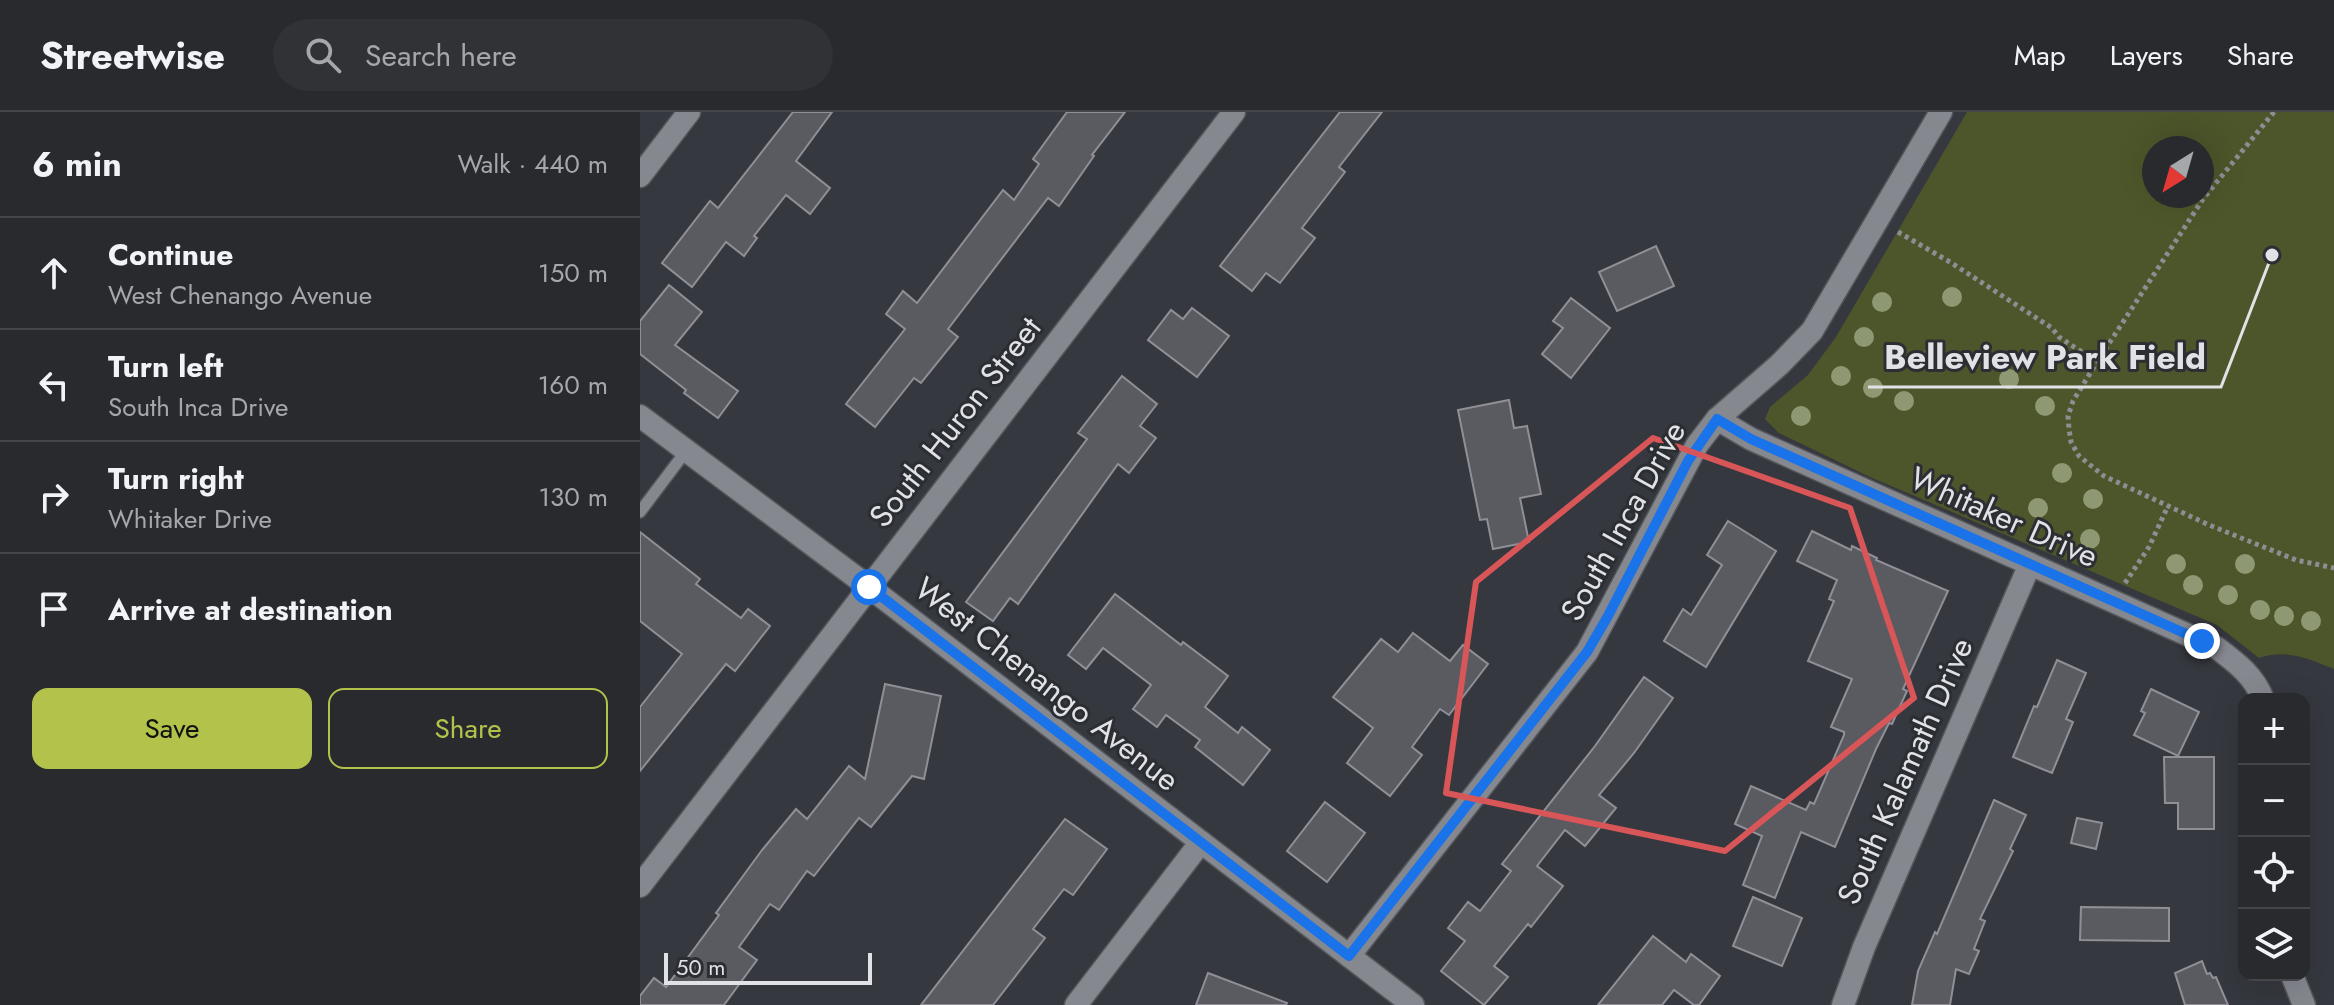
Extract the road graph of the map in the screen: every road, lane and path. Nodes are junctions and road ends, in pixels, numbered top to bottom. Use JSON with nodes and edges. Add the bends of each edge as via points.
{"nodes":[{"id":1,"x":689,"y":112,"type":"edge"},
{"id":2,"x":1234,"y":112,"type":"edge"},
{"id":3,"x":1941,"y":112,"type":"edge"},
{"id":4,"x":2274,"y":112,"type":"edge"},
{"id":5,"x":640,"y":176,"type":"edge"},
{"id":6,"x":1918,"y":243,"type":"dead end"},
{"id":7,"x":2097,"y":362,"type":"junction"},
{"id":8,"x":640,"y":416,"type":"edge"},
{"id":9,"x":1717,"y":419,"type":"junction"},
{"id":10,"x":686,"y":451,"type":"junction"},
{"id":11,"x":2168,"y":506,"type":"junction"},
{"id":12,"x":640,"y":512,"type":"edge"},
{"id":13,"x":2030,"y":564,"type":"junction"},
{"id":14,"x":2334,"y":568,"type":"edge"},
{"id":15,"x":869,"y":587,"type":"junction"},
{"id":16,"x":2116,"y":602,"type":"junction"},
{"id":17,"x":2260,"y":692,"type":"edge"},
{"id":18,"x":1201,"y":842,"type":"junction"},
{"id":19,"x":640,"y":886,"type":"edge"},
{"id":20,"x":1349,"y":956,"type":"junction"},
{"id":21,"x":2294,"y":981,"type":"edge"},
{"id":22,"x":1076,"y":1005,"type":"edge"},
{"id":23,"x":1413,"y":1005,"type":"edge"},
{"id":24,"x":1843,"y":1005,"type":"edge"},
{"id":25,"x":2304,"y":1005,"type":"edge"}],
"edges":[{"from":1,"to":5,"type":"street"},
{"from":2,"to":15,"type":"street","name":"South Huron Street"},
{"from":3,"to":9,"type":"street","name":"South Inca Drive","via":[[1812,331]]},
{"from":4,"to":7,"type":"path","via":[[2203,199]]},
{"from":6,"to":7,"type":"path"},
{"from":7,"to":11,"type":"path","via":[[2068,416],[2071,442],[2104,476]]},
{"from":8,"to":10,"type":"street","name":"West Chenango Avenue"},
{"from":9,"to":13,"type":"street","name":"Whitaker Drive"},
{"from":9,"to":20,"type":"street","name":"South Inca Drive","via":[[1688,461],[1587,652]]},
{"from":10,"to":12,"type":"lane"},
{"from":10,"to":15,"type":"street","name":"West Chenango Avenue"},
{"from":11,"to":14,"type":"path","via":[[2296,560]]},
{"from":11,"to":16,"type":"path"},
{"from":13,"to":16,"type":"street","name":"Whitaker Drive"},
{"from":13,"to":24,"type":"street","name":"South Kalamath Drive"},
{"from":15,"to":18,"type":"street","name":"West Chenango Avenue"},
{"from":15,"to":19,"type":"street","name":"South Huron Street"},
{"from":16,"to":17,"type":"street","name":"Whitaker Drive","via":[[2217,648],[2243,668]]},
{"from":18,"to":20,"type":"street","name":"West Chenango Avenue"},
{"from":18,"to":22,"type":"street"},
{"from":20,"to":23,"type":"street","name":"West Chenango Avenue"},
{"from":21,"to":25,"type":"street"}]}
